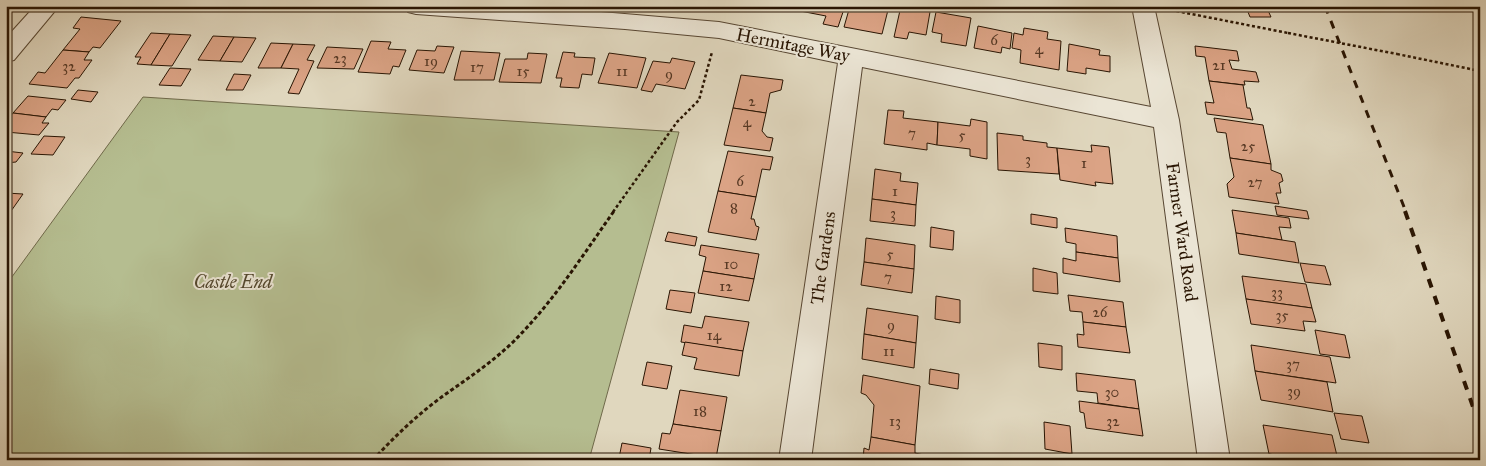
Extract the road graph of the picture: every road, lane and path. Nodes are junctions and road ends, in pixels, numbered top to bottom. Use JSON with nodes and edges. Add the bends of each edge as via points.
{"nodes":[{"id":1,"x":48,"y":6,"type":"edge"},
{"id":2,"x":416,"y":6,"type":"edge"},
{"id":3,"x":1156,"y":8,"type":"edge"},
{"id":4,"x":719,"y":30,"type":"junction"},
{"id":5,"x":6,"y":54,"type":"edge"},
{"id":6,"x":851,"y":57,"type":"junction"},
{"id":7,"x":1480,"y":71,"type":"edge"},
{"id":8,"x":1166,"y":120,"type":"junction"},
{"id":9,"x":373,"y":460,"type":"edge"},
{"id":10,"x":795,"y":460,"type":"edge"},
{"id":11,"x":1214,"y":460,"type":"edge"}],
"edges":[{"from":1,"to":5,"type":"street"},
{"from":2,"to":4,"type":"street","name":"Hermitage Way"},
{"from":3,"to":7,"type":"path","bridge":true},
{"from":3,"to":8,"type":"street","name":"Farmer Ward Road"},
{"from":4,"to":6,"type":"street","name":"Hermitage Way"},
{"from":4,"to":9,"type":"path","via":[[699,100],[677,122],[554,294],[515,340],[481,370],[426,409]]},
{"from":6,"to":8,"type":"street","name":"Hermitage Way"},
{"from":6,"to":10,"type":"street","name":"The Gardens"},
{"from":8,"to":11,"type":"street","name":"Farmer Ward Road"}]}
